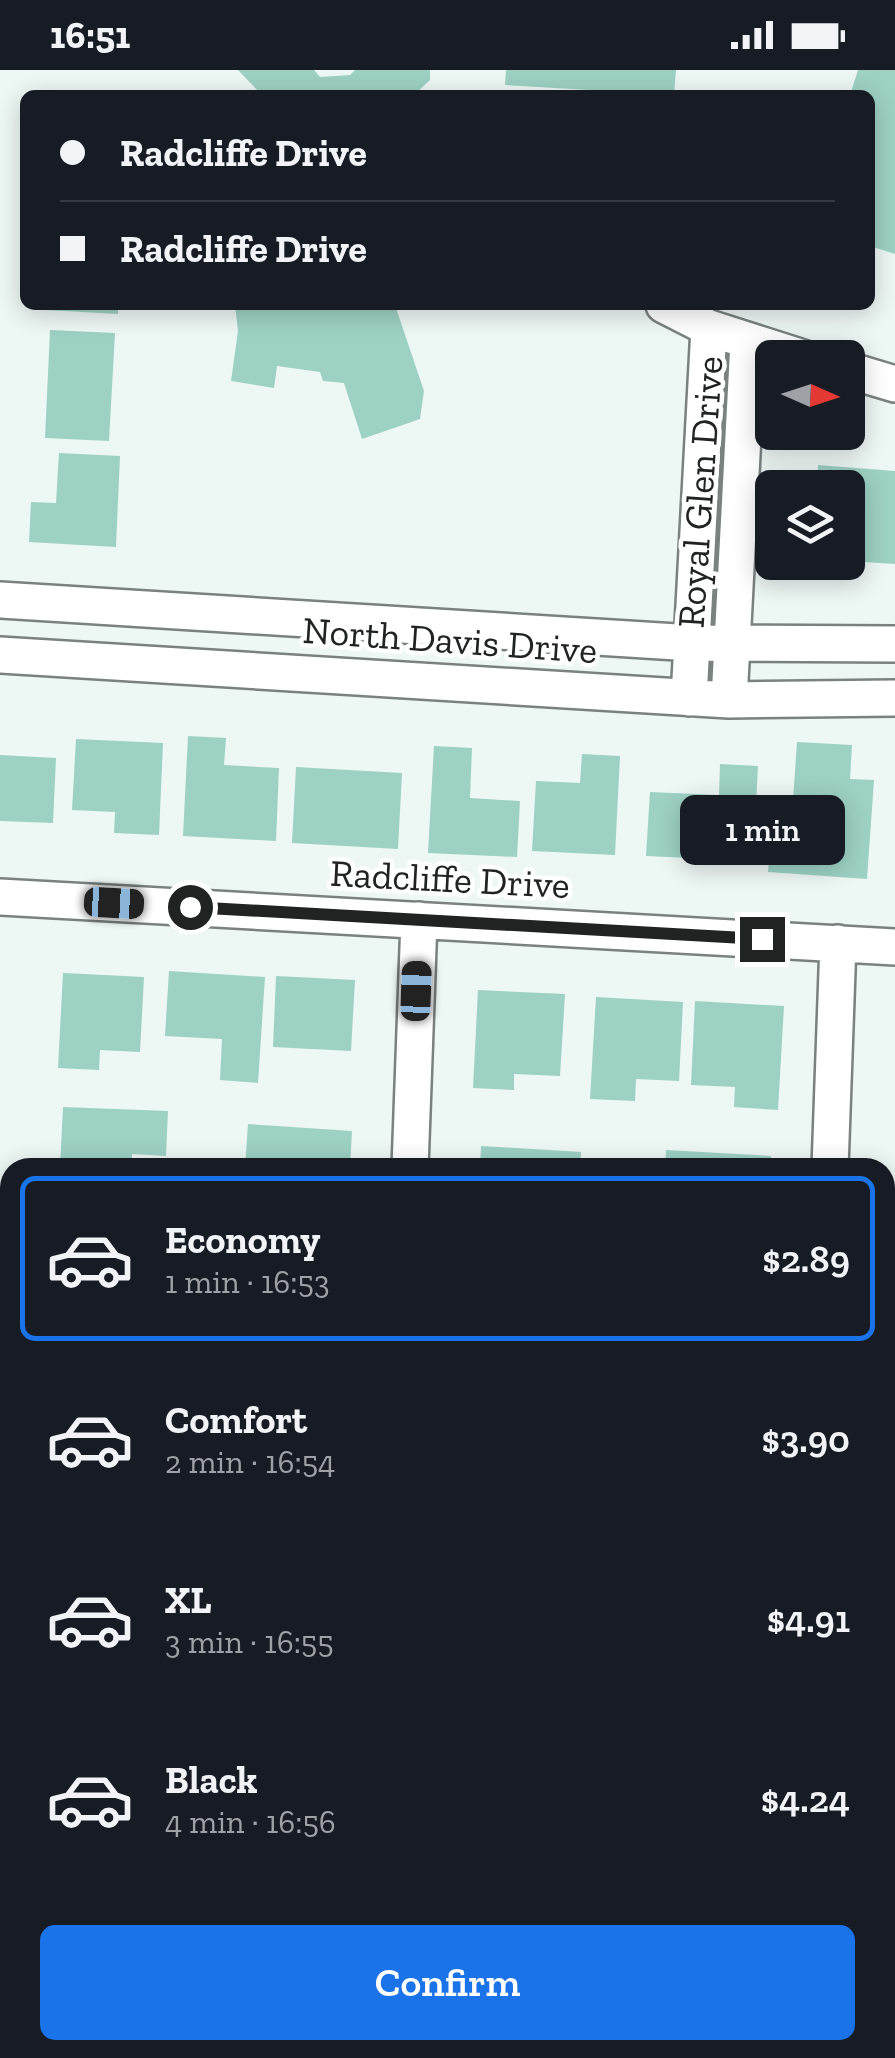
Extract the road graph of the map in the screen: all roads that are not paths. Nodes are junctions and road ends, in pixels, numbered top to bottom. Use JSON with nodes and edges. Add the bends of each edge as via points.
{"nodes":[{"id":1,"x":674,"y":310,"type":"edge"},
{"id":2,"x":709,"y":328,"type":"junction"},
{"id":3,"x":748,"y":342,"type":"junction"},
{"id":4,"x":755,"y":344,"type":"edge"},
{"id":5,"x":865,"y":375,"type":"edge"},
{"id":6,"x":895,"y":384,"type":"edge"},
{"id":7,"x":0,"y":600,"type":"edge"},
{"id":8,"x":693,"y":644,"type":"junction"},
{"id":9,"x":732,"y":644,"type":"junction"},
{"id":10,"x":895,"y":644,"type":"edge"},
{"id":11,"x":0,"y":655,"type":"edge"},
{"id":12,"x":689,"y":698,"type":"junction"},
{"id":13,"x":895,"y":698,"type":"edge"},
{"id":14,"x":729,"y":700,"type":"junction"},
{"id":15,"x":0,"y":896,"type":"edge"},
{"id":16,"x":419,"y":920,"type":"junction"},
{"id":17,"x":838,"y":943,"type":"junction"},
{"id":18,"x":895,"y":947,"type":"edge"},
{"id":19,"x":410,"y":1158,"type":"edge"},
{"id":20,"x":830,"y":1158,"type":"edge"}],
"edges":[{"from":1,"to":2,"type":"street"},
{"from":2,"to":3,"type":"street"},
{"from":2,"to":8,"type":"street","name":"Royal Glen Drive"},
{"from":3,"to":4,"type":"street","name":"Royal Glen Drive"},
{"from":3,"to":9,"type":"street","name":"Royal Glen Drive"},
{"from":5,"to":6,"type":"street"},
{"from":7,"to":8,"type":"street","name":"North Davis Drive"},
{"from":8,"to":9,"type":"street","name":"North Davis Drive"},
{"from":8,"to":12,"type":"street","name":"Royal Glen Drive"},
{"from":9,"to":10,"type":"street","name":"North Davis Drive"},
{"from":9,"to":14,"type":"street","name":"Royal Glen Drive"},
{"from":11,"to":12,"type":"street","name":"North Davis Drive"},
{"from":12,"to":14,"type":"street","name":"North Davis Drive"},
{"from":13,"to":14,"type":"street","name":"North Davis Drive"},
{"from":15,"to":16,"type":"street","name":"Radcliffe Drive"},
{"from":16,"to":17,"type":"street","name":"Radcliffe Drive"},
{"from":16,"to":19,"type":"street"},
{"from":17,"to":18,"type":"street","name":"Radcliffe Drive"},
{"from":17,"to":20,"type":"street"}]}
